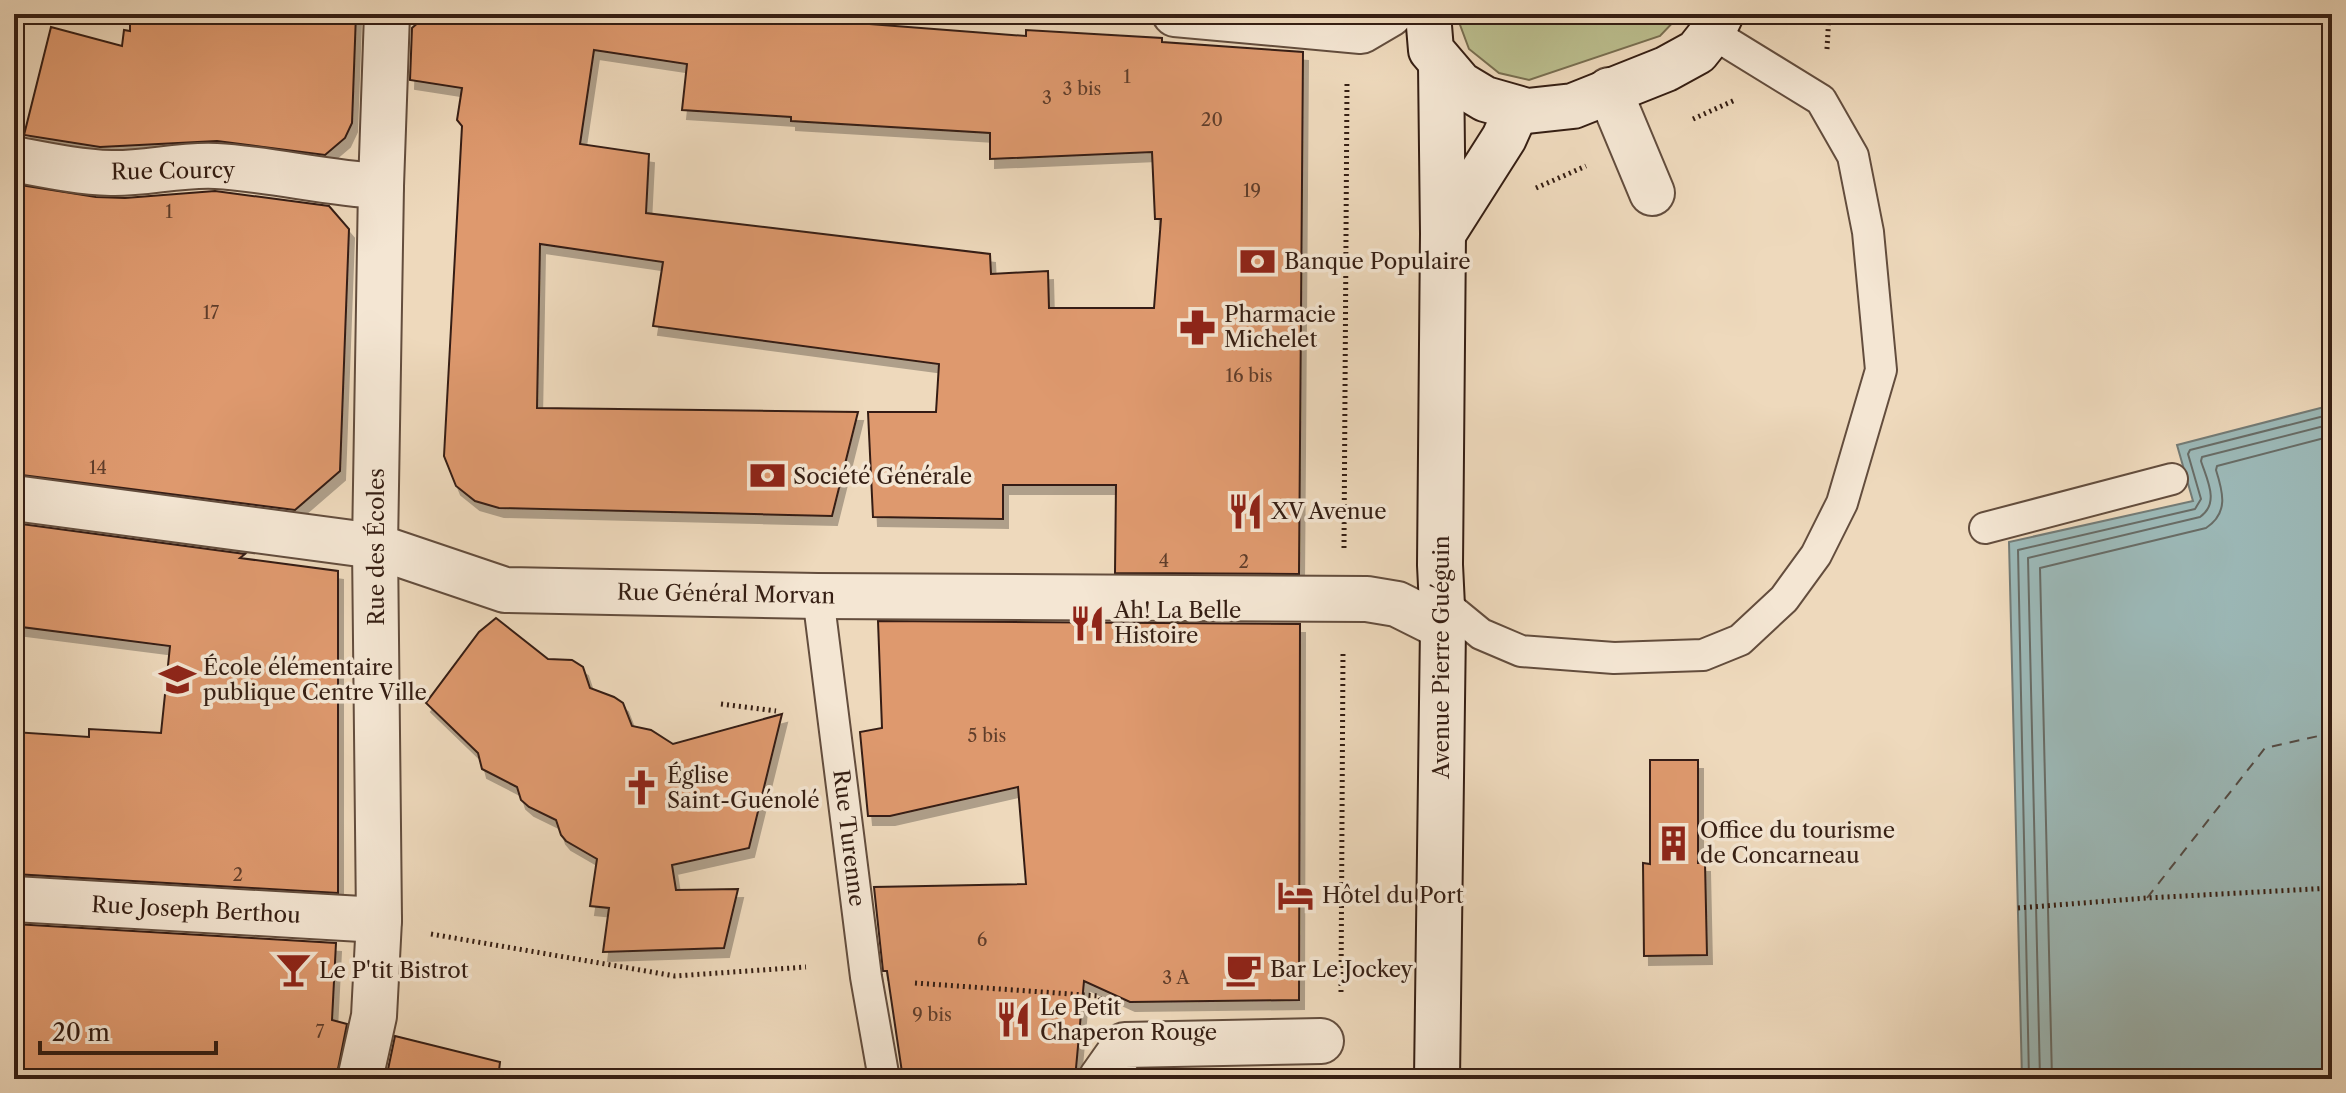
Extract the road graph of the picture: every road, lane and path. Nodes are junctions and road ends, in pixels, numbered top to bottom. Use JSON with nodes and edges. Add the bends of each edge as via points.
{"nodes":[{"id":1,"x":387,"y":14,"type":"edge"},
{"id":2,"x":1175,"y":14,"type":"edge"},
{"id":3,"x":1390,"y":14,"type":"edge"},
{"id":4,"x":1428,"y":14,"type":"edge"},
{"id":5,"x":1717,"y":24,"type":"edge"},
{"id":6,"x":1441,"y":65,"type":"junction"},
{"id":7,"x":1609,"y":90,"type":"junction"},
{"id":8,"x":1517,"y":109,"type":"junction"},
{"id":9,"x":14,"y":159,"type":"edge"},
{"id":10,"x":381,"y":186,"type":"junction"},
{"id":11,"x":1652,"y":193,"type":"dead end"},
{"id":12,"x":1443,"y":234,"type":"junction"},
{"id":13,"x":2172,"y":479,"type":"dead end"},
{"id":14,"x":14,"y":498,"type":"edge"},
{"id":15,"x":1985,"y":528,"type":"dead end"},
{"id":16,"x":375,"y":546,"type":"junction"},
{"id":17,"x":818,"y":596,"type":"junction"},
{"id":18,"x":1442,"y":615,"type":"junction"},
{"id":19,"x":721,"y":704,"type":"dead end"},
{"id":20,"x":776,"y":711,"type":"dead end"},
{"id":21,"x":2332,"y":888,"type":"edge"},
{"id":22,"x":14,"y":899,"type":"edge"},
{"id":23,"x":2018,"y":908,"type":"dead end"},
{"id":24,"x":379,"y":920,"type":"junction"},
{"id":25,"x":806,"y":967,"type":"dead end"},
{"id":26,"x":866,"y":977,"type":"junction"},
{"id":27,"x":1321,"y":1041,"type":"dead end"},
{"id":28,"x":1113,"y":1062,"type":"edge"},
{"id":29,"x":360,"y":1079,"type":"edge"},
{"id":30,"x":884,"y":1079,"type":"edge"},
{"id":31,"x":1437,"y":1079,"type":"edge"}],
"edges":[{"from":1,"to":10,"type":"street","name":"Rue des Écoles"},
{"from":2,"to":3,"type":"street","via":[[1361,31]]},
{"from":4,"to":6,"type":"street","via":[[1431,50]]},
{"from":5,"to":7,"type":"street","via":[[1697,52]]},
{"from":5,"to":18,"type":"lane","via":[[1821,100],[1853,156],[1868,232],[1881,370],[1842,503],[1816,555],[1784,599],[1740,640],[1703,655],[1614,658],[1521,651]]},
{"from":6,"to":8,"type":"street","via":[[1472,92]]},
{"from":6,"to":12,"type":"street","name":"Avenue Pierre Guéguin"},
{"from":7,"to":8,"type":"street","via":[[1573,106]]},
{"from":7,"to":11,"type":"street"},
{"from":8,"to":12,"type":"street"},
{"from":9,"to":10,"type":"street","name":"Rue Courcy","via":[[114,173],[216,166]]},
{"from":10,"to":16,"type":"street","name":"Rue des Écoles"},
{"from":12,"to":18,"type":"street","name":"Avenue Pierre Guéguin"},
{"from":13,"to":15,"type":"lane"},
{"from":14,"to":16,"type":"street","name":"Rue Général Morvan"},
{"from":16,"to":17,"type":"street","name":"Rue Général Morvan","via":[[505,590]]},
{"from":16,"to":24,"type":"street","name":"Rue des Écoles"},
{"from":17,"to":18,"type":"street","name":"Rue Général Morvan","via":[[1367,599]]},
{"from":17,"to":26,"type":"lane","name":"Rue Turenne"},
{"from":18,"to":31,"type":"street","name":"Avenue Pierre Guéguin"},
{"from":19,"to":20,"type":"path"},
{"from":21,"to":23,"type":"path"},
{"from":22,"to":24,"type":"street","name":"Rue Joseph Berthou"},
{"from":24,"to":25,"type":"path","via":[[454,940],[675,976]]},
{"from":24,"to":29,"type":"street","name":"Rue des Écoles","via":[[374,1016]]},
{"from":26,"to":28,"type":"path","via":[[1099,996]]},
{"from":26,"to":30,"type":"lane","name":"Rue Turenne"},
{"from":27,"to":28,"type":"street"}]}
